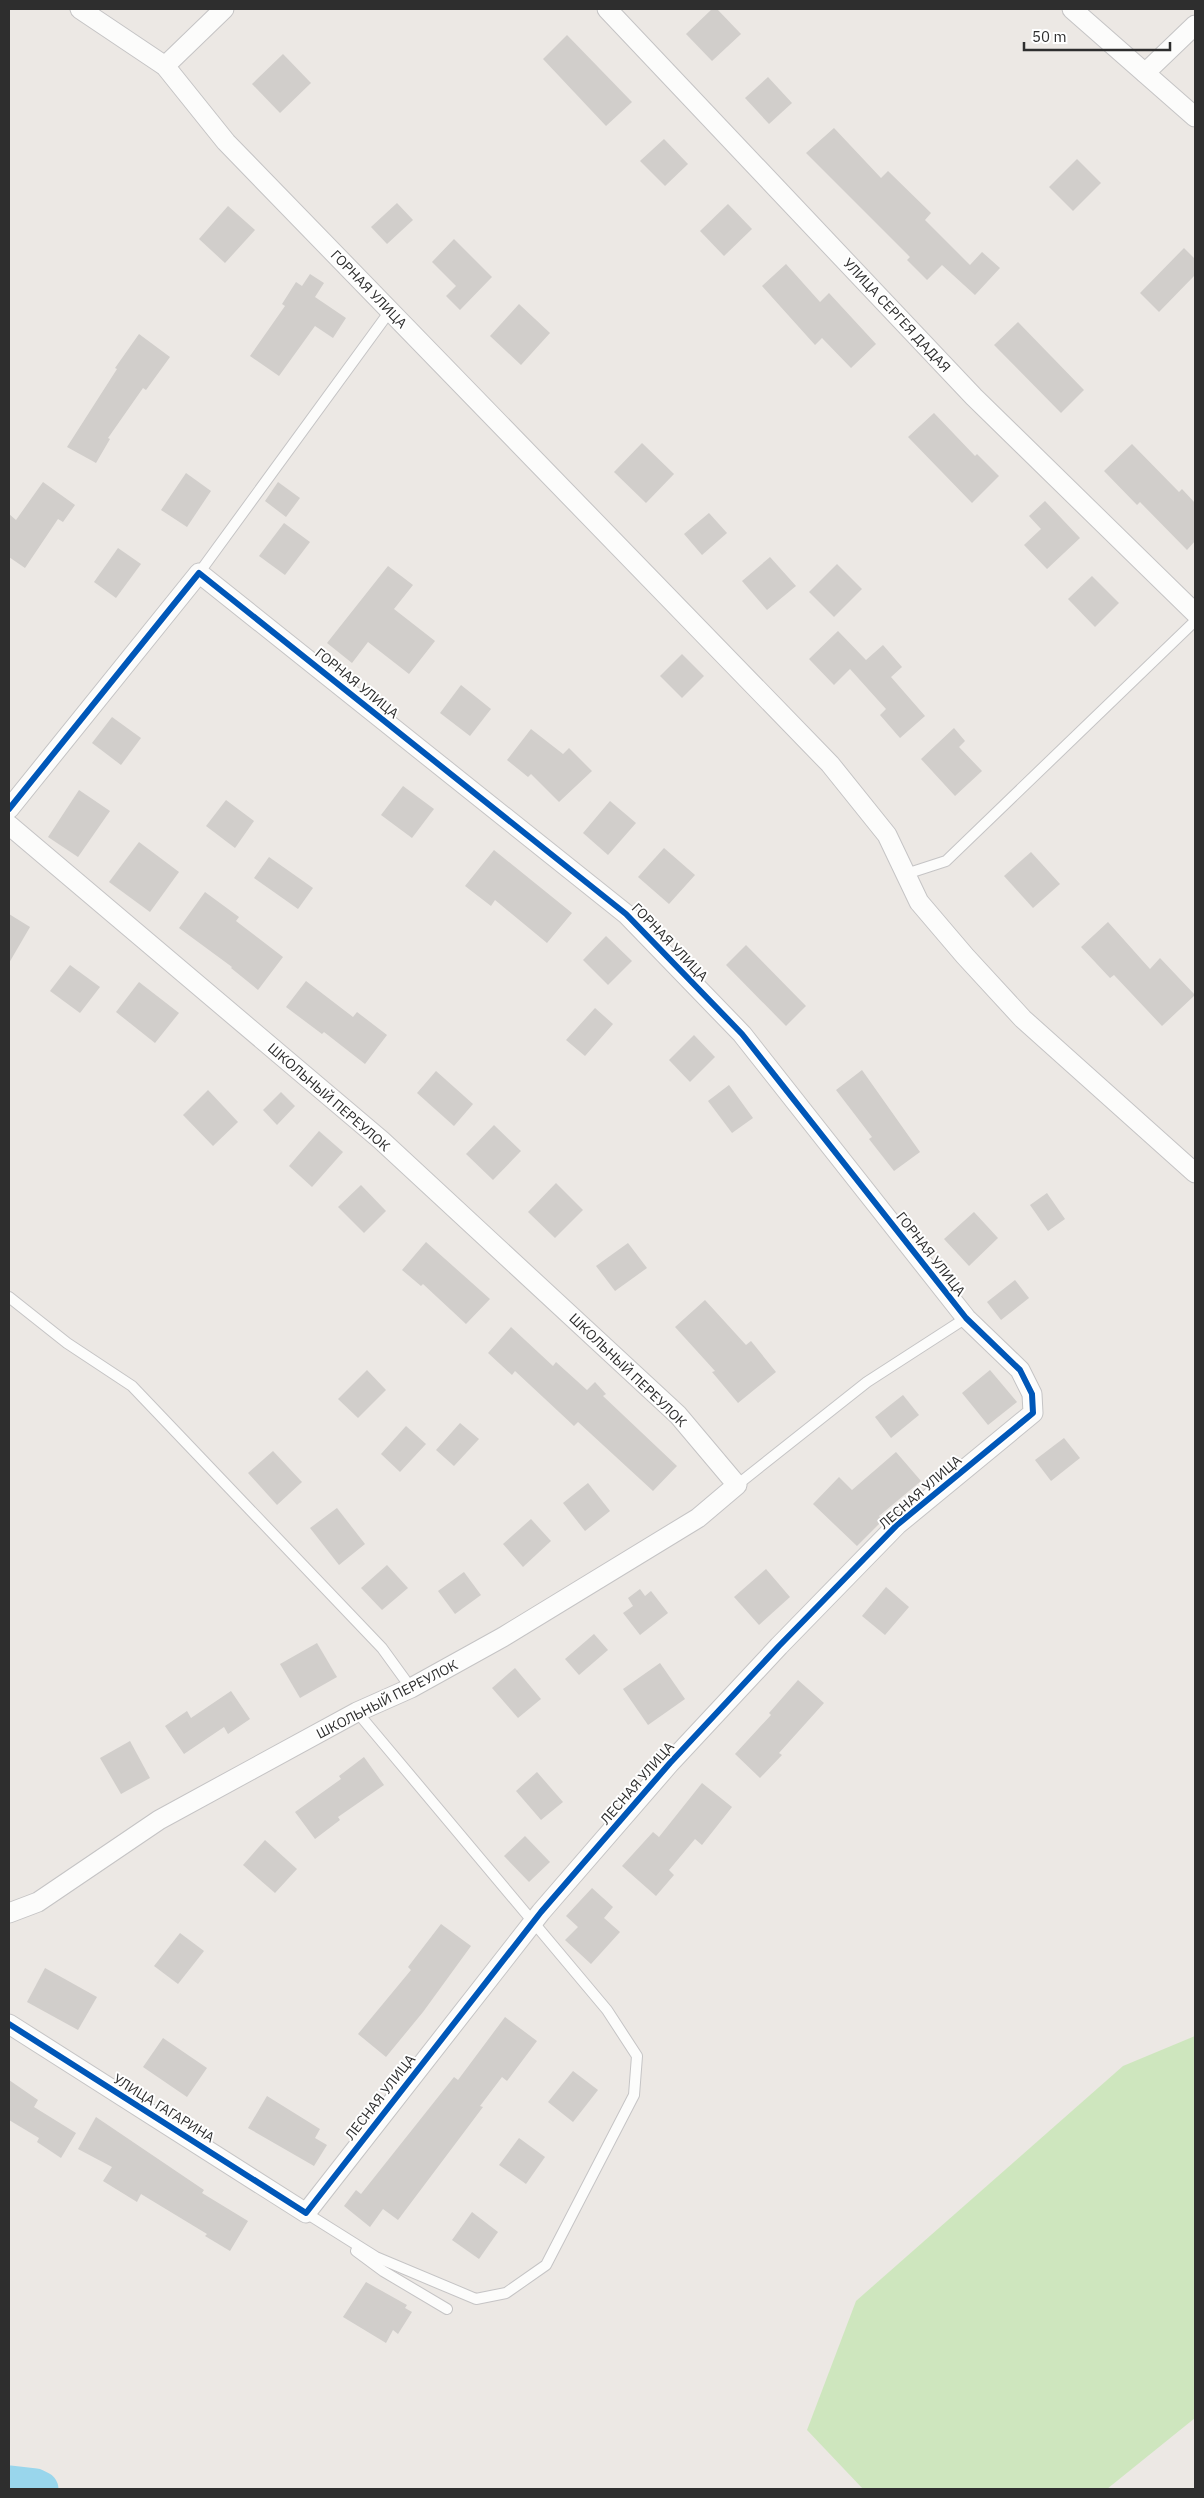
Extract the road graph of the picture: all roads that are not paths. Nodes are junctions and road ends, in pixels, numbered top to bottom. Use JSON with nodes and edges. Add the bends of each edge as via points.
{"nodes":[{"id":1,"x":80,"y":9,"type":"edge"},
{"id":2,"x":224,"y":9,"type":"edge"},
{"id":3,"x":607,"y":9,"type":"edge"},
{"id":4,"x":1072,"y":9,"type":"edge"},
{"id":5,"x":1195,"y":25,"type":"edge"},
{"id":6,"x":165,"y":66,"type":"junction"},
{"id":7,"x":1145,"y":73,"type":"junction"},
{"id":8,"x":1195,"y":117,"type":"edge"},
{"id":9,"x":390,"y":311,"type":"junction"},
{"id":10,"x":199,"y":573,"type":"junction"},
{"id":11,"x":1195,"y":613,"type":"edge"},
{"id":12,"x":1195,"y":621,"type":"edge"},
{"id":13,"x":9,"y":809,"type":"edge"},
{"id":14,"x":9,"y":825,"type":"edge"},
{"id":15,"x":906,"y":874,"type":"junction"},
{"id":16,"x":1195,"y":1172,"type":"edge"},
{"id":17,"x":9,"y":1298,"type":"edge"},
{"id":18,"x":966,"y":1318,"type":"junction"},
{"id":19,"x":1033,"y":1412,"type":"joint"},
{"id":20,"x":737,"y":1485,"type":"junction"},
{"id":21,"x":411,"y":1688,"type":"junction"},
{"id":22,"x":357,"y":1712,"type":"junction"},
{"id":23,"x":9,"y":1913,"type":"edge"},
{"id":24,"x":534,"y":1921,"type":"junction"},
{"id":25,"x":9,"y":2024,"type":"edge"},
{"id":26,"x":306,"y":2213,"type":"junction"},
{"id":27,"x":447,"y":2308,"type":"dead end"}],
"edges":[{"from":1,"to":6,"type":"street","name":"ГОРНАЯ УЛИЦА"},
{"from":2,"to":6,"type":"street"},
{"from":3,"to":11,"type":"street","name":"УЛИЦА СЕРГЕЯ ДАДАЯ","via":[[974,397]]},
{"from":4,"to":7,"type":"street"},
{"from":5,"to":7,"type":"street"},
{"from":6,"to":9,"type":"street","name":"ГОРНАЯ УЛИЦА","via":[[226,142]]},
{"from":7,"to":8,"type":"street"},
{"from":9,"to":10,"type":"lane"},
{"from":9,"to":15,"type":"street","name":"ГОРНАЯ УЛИЦА","via":[[830,764],[887,835]]},
{"from":10,"to":13,"type":"street"},
{"from":10,"to":18,"type":"street","name":"ГОРНАЯ УЛИЦА","via":[[626,914],[742,1034]]},
{"from":12,"to":15,"type":"lane","via":[[946,861]]},
{"from":14,"to":20,"type":"street","name":"ШКОЛЬНЫЙ ПЕРЕУЛОК","via":[[381,1140],[678,1415]]},
{"from":15,"to":16,"type":"street","name":"ГОРНАЯ УЛИЦА","via":[[919,902],[1023,1019]]},
{"from":17,"to":21,"type":"lane","via":[[67,1343],[132,1386],[382,1648]]},
{"from":18,"to":19,"type":"street","name":"ГОРНАЯ УЛИЦА","via":[[1020,1370],[1032,1394]]},
{"from":18,"to":20,"type":"lane","via":[[867,1382]]},
{"from":19,"to":24,"type":"street","name":"ЛЕСНАЯ УЛИЦА","via":[[897,1526],[779,1646],[670,1764]]},
{"from":20,"to":21,"type":"street","name":"ШКОЛЬНЫЙ ПЕРЕУЛОК","via":[[698,1518]]},
{"from":21,"to":22,"type":"street","name":"ШКОЛЬНЫЙ ПЕРЕУЛОК"},
{"from":22,"to":23,"type":"street","name":"ШКОЛЬНЫЙ ПЕРЕУЛОК","via":[[159,1820],[38,1902]]},
{"from":22,"to":24,"type":"lane"},
{"from":24,"to":26,"type":"street","name":"ЛЕСНАЯ УЛИЦА"},
{"from":24,"to":26,"type":"lane","via":[[607,2010],[638,2056],[634,2095],[546,2265],[506,2293],[476,2299],[376,2257]]},
{"from":25,"to":26,"type":"street","name":"УЛИЦА ГАГАРИНА"},
{"from":26,"to":27,"type":"lane","via":[[383,2271]]}]}
